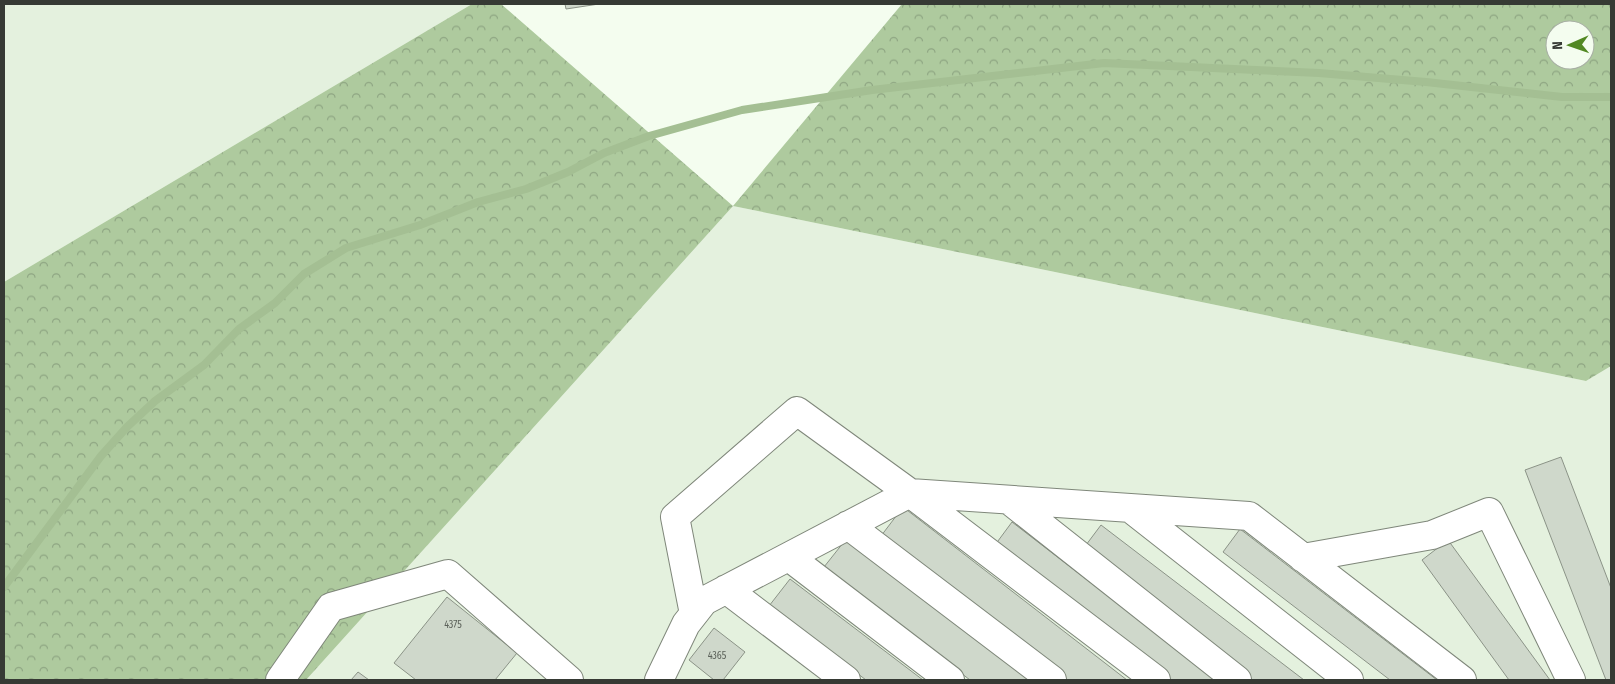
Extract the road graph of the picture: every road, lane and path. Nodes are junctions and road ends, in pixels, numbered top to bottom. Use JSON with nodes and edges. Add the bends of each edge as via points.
{"nodes":[{"id":1,"x":910,"y":493,"type":"junction"},
{"id":2,"x":1008,"y":500,"type":"junction"},
{"id":3,"x":1130,"y":508,"type":"junction"},
{"id":4,"x":848,"y":525,"type":"junction"},
{"id":5,"x":789,"y":557,"type":"junction"},
{"id":6,"x":1304,"y":558,"type":"junction"},
{"id":7,"x":726,"y":589,"type":"junction"},
{"id":8,"x":694,"y":614,"type":"junction"},
{"id":9,"x":665,"y":668,"type":"edge"},
{"id":10,"x":280,"y":680,"type":"edge"},
{"id":11,"x":569,"y":680,"type":"edge"},
{"id":12,"x":846,"y":680,"type":"edge"},
{"id":13,"x":950,"y":680,"type":"edge"},
{"id":14,"x":1052,"y":680,"type":"edge"},
{"id":15,"x":1156,"y":680,"type":"edge"},
{"id":16,"x":1237,"y":680,"type":"edge"},
{"id":17,"x":1350,"y":680,"type":"edge"},
{"id":18,"x":1462,"y":680,"type":"edge"},
{"id":19,"x":1571,"y":680,"type":"edge"}],
"edges":[{"from":1,"to":2,"type":"lane"},
{"from":1,"to":4,"type":"lane"},
{"from":1,"to":8,"type":"lane","via":[[797,411],[675,517]]},
{"from":1,"to":15,"type":"lane"},
{"from":2,"to":3,"type":"lane"},
{"from":2,"to":16,"type":"lane"},
{"from":3,"to":6,"type":"lane","via":[[1249,516]]},
{"from":3,"to":17,"type":"lane"},
{"from":4,"to":5,"type":"lane"},
{"from":4,"to":14,"type":"lane"},
{"from":5,"to":7,"type":"lane"},
{"from":5,"to":13,"type":"lane"},
{"from":6,"to":18,"type":"lane"},
{"from":6,"to":19,"type":"lane","via":[[1432,535],[1489,512]]},
{"from":7,"to":8,"type":"lane","via":[[704,601]]},
{"from":7,"to":12,"type":"lane"},
{"from":8,"to":9,"type":"lane"},
{"from":10,"to":11,"type":"lane","via":[[331,607],[448,574]]}]}
